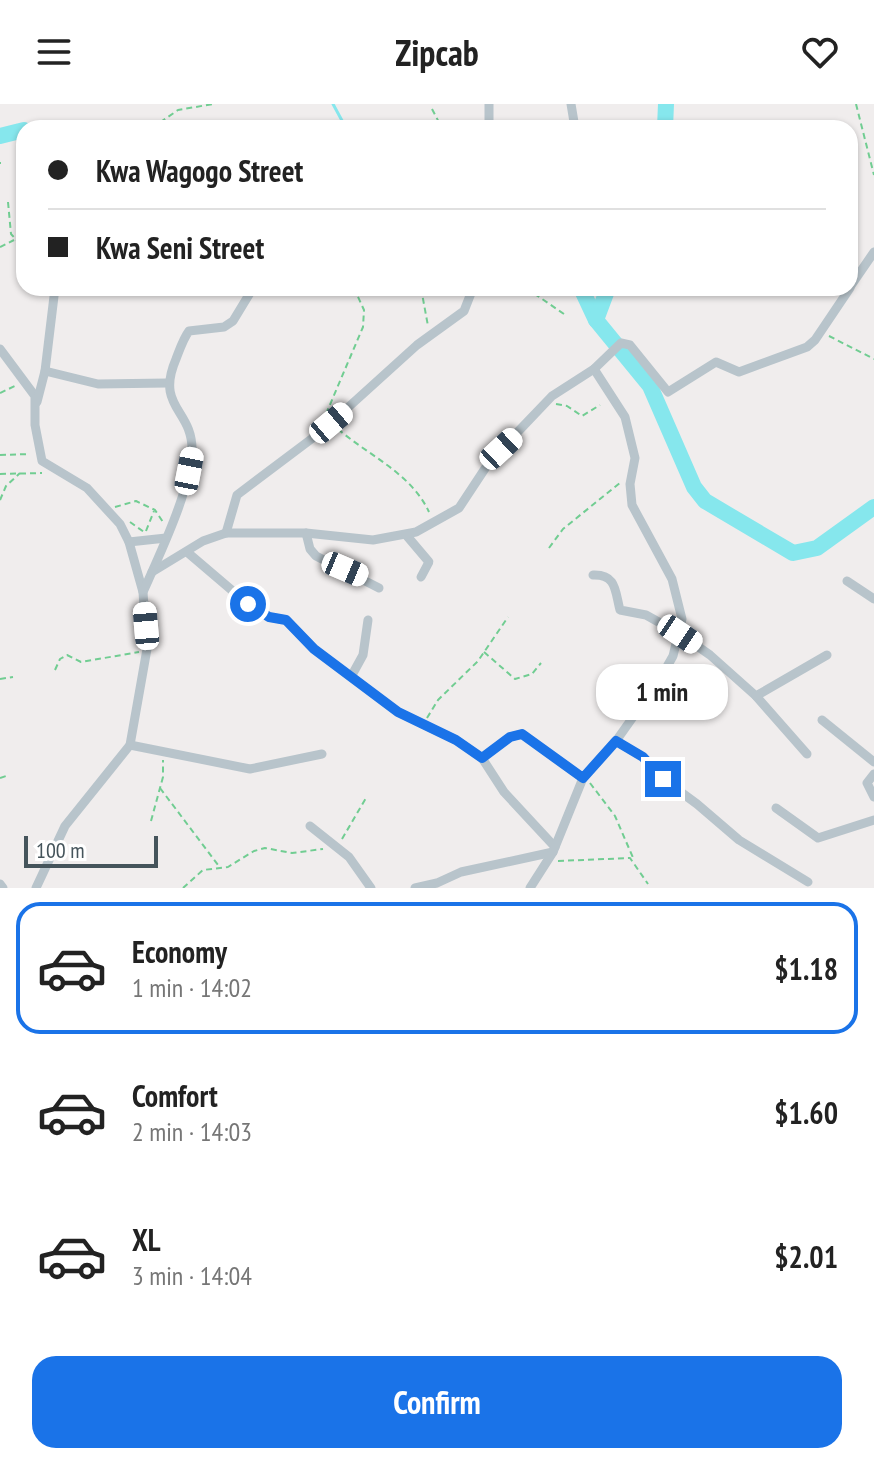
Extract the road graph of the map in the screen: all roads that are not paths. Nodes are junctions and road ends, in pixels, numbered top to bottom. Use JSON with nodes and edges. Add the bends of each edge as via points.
{"nodes":[{"id":1,"x":874,"y":252,"type":"edge"},
{"id":2,"x":858,"y":276,"type":"edge"},
{"id":3,"x":54,"y":296,"type":"edge"},
{"id":4,"x":248,"y":296,"type":"edge"},
{"id":5,"x":472,"y":296,"type":"edge"},
{"id":6,"x":845,"y":296,"type":"edge"},
{"id":7,"x":0,"y":349,"type":"edge"},
{"id":8,"x":594,"y":369,"type":"junction"},
{"id":9,"x":45,"y":371,"type":"junction"},
{"id":10,"x":167,"y":383,"type":"junction"},
{"id":11,"x":37,"y":402,"type":"junction"},
{"id":12,"x":226,"y":533,"type":"junction"},
{"id":13,"x":306,"y":533,"type":"junction"},
{"id":14,"x":407,"y":536,"type":"junction"},
{"id":15,"x":165,"y":537,"type":"junction"},
{"id":16,"x":129,"y":542,"type":"junction"},
{"id":17,"x":187,"y":552,"type":"junction"},
{"id":18,"x":152,"y":572,"type":"junction"},
{"id":19,"x":593,"y":575,"type":"dead end"},
{"id":20,"x":421,"y":577,"type":"dead end"},
{"id":21,"x":847,"y":581,"type":"dead end"},
{"id":22,"x":379,"y":588,"type":"dead end"},
{"id":23,"x":143,"y":592,"type":"junction"},
{"id":24,"x":874,"y":599,"type":"edge"},
{"id":25,"x":368,"y":620,"type":"dead end"},
{"id":26,"x":680,"y":634,"type":"junction"},
{"id":27,"x":827,"y":655,"type":"dead end"},
{"id":28,"x":352,"y":675,"type":"junction"},
{"id":29,"x":756,"y":696,"type":"junction"},
{"id":30,"x":822,"y":720,"type":"dead end"},
{"id":31,"x":616,"y":741,"type":"junction"},
{"id":32,"x":130,"y":745,"type":"junction"},
{"id":33,"x":322,"y":754,"type":"dead end"},
{"id":34,"x":807,"y":754,"type":"dead end"},
{"id":35,"x":482,"y":758,"type":"junction"},
{"id":36,"x":874,"y":762,"type":"edge"},
{"id":37,"x":874,"y":774,"type":"edge"},
{"id":38,"x":584,"y":776,"type":"junction"},
{"id":39,"x":874,"y":797,"type":"edge"},
{"id":40,"x":776,"y":808,"type":"dead end"},
{"id":41,"x":874,"y":820,"type":"edge"},
{"id":42,"x":310,"y":826,"type":"dead end"},
{"id":43,"x":552,"y":853,"type":"junction"},
{"id":44,"x":808,"y":882,"type":"dead end"},
{"id":45,"x":36,"y":888,"type":"edge"},
{"id":46,"x":371,"y":888,"type":"edge"},
{"id":47,"x":415,"y":888,"type":"edge"},
{"id":48,"x":530,"y":888,"type":"edge"}],
"edges":[{"from":1,"to":2,"type":"street"},
{"from":3,"to":9,"type":"street"},
{"from":4,"to":10,"type":"street","via":[[224,327],[189,331]]},
{"from":5,"to":12,"type":"street","via":[[464,311],[237,495]]},
{"from":6,"to":8,"type":"street","via":[[807,347],[779,360],[735,372],[716,362],[668,392],[630,345],[621,343]]},
{"from":7,"to":11,"type":"street"},
{"from":8,"to":14,"type":"street","via":[[543,406],[485,466],[459,508]]},
{"from":8,"to":26,"type":"street","via":[[625,417],[635,458],[630,495],[678,594]]},
{"from":9,"to":10,"type":"street","via":[[98,384]]},
{"from":9,"to":11,"type":"street"},
{"from":10,"to":15,"type":"street","via":[[192,440],[192,454]]},
{"from":11,"to":16,"type":"street","via":[[35,425],[46,465],[76,479],[112,509]]},
{"from":12,"to":13,"type":"street"},
{"from":12,"to":17,"type":"street"},
{"from":13,"to":14,"type":"street","via":[[373,540]]},
{"from":13,"to":22,"type":"street","via":[[316,556]]},
{"from":14,"to":20,"type":"street","via":[[429,562]]},
{"from":15,"to":16,"type":"street"},
{"from":15,"to":18,"type":"street"},
{"from":16,"to":23,"type":"street"},
{"from":17,"to":18,"type":"street"},
{"from":17,"to":28,"type":"street","via":[[248,604],[286,620],[314,649]]},
{"from":18,"to":23,"type":"street"},
{"from":19,"to":26,"type":"street","via":[[612,581],[623,612],[646,615]]},
{"from":21,"to":24,"type":"street"},
{"from":23,"to":32,"type":"street","via":[[147,649]]},
{"from":25,"to":28,"type":"street","via":[[363,655]]},
{"from":26,"to":29,"type":"street"},
{"from":26,"to":31,"type":"street","via":[[660,679]]},
{"from":27,"to":29,"type":"street"},
{"from":28,"to":35,"type":"street","via":[[423,726]]},
{"from":29,"to":34,"type":"street"},
{"from":30,"to":36,"type":"street"},
{"from":31,"to":38,"type":"street"},
{"from":31,"to":44,"type":"street","via":[[643,757],[739,840]]},
{"from":32,"to":33,"type":"street","via":[[250,769]]},
{"from":32,"to":45,"type":"street","via":[[65,826]]},
{"from":35,"to":38,"type":"street","via":[[522,734]]},
{"from":35,"to":43,"type":"street"},
{"from":37,"to":39,"type":"street","via":[[867,783]]},
{"from":38,"to":43,"type":"street"},
{"from":40,"to":41,"type":"street","via":[[818,838]]},
{"from":42,"to":46,"type":"street","via":[[337,846]]},
{"from":43,"to":47,"type":"street","via":[[461,872]]},
{"from":43,"to":48,"type":"street"}]}
